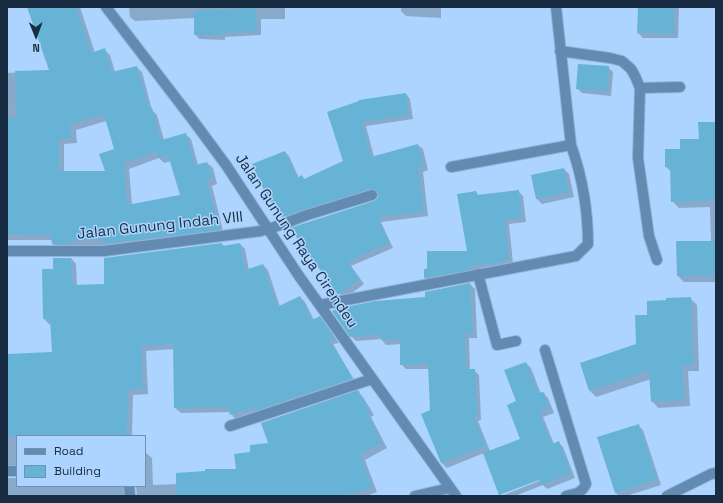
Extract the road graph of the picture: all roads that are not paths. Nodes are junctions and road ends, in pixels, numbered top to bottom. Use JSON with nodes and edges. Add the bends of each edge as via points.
{"nodes":[{"id":1,"x":106,"y":7,"type":"edge"},
{"id":2,"x":556,"y":7,"type":"edge"},
{"id":3,"x":560,"y":50,"type":"junction"},
{"id":4,"x":680,"y":87,"type":"dead end"},
{"id":5,"x":640,"y":88,"type":"junction"},
{"id":6,"x":571,"y":145,"type":"junction"},
{"id":7,"x":451,"y":167,"type":"dead end"},
{"id":8,"x":372,"y":194,"type":"dead end"},
{"id":9,"x":268,"y":229,"type":"junction"},
{"id":10,"x":7,"y":251,"type":"edge"},
{"id":11,"x":656,"y":260,"type":"dead end"},
{"id":12,"x":478,"y":274,"type":"junction"},
{"id":13,"x":320,"y":305,"type":"junction"},
{"id":14,"x":516,"y":341,"type":"dead end"},
{"id":15,"x":545,"y":350,"type":"dead end"},
{"id":16,"x":372,"y":379,"type":"junction"},
{"id":17,"x":230,"y":426,"type":"dead end"},
{"id":18,"x":716,"y":472,"type":"edge"},
{"id":19,"x":453,"y":492,"type":"edge"},
{"id":20,"x":415,"y":496,"type":"edge"},
{"id":21,"x":566,"y":496,"type":"edge"},
{"id":22,"x":667,"y":496,"type":"edge"}],
"edges":[{"from":1,"to":9,"type":"street","name":"Jalan Gunung Raya Cirendeu","via":[[226,165]]},
{"from":2,"to":3,"type":"street"},
{"from":3,"to":5,"type":"street","via":[[622,61],[631,69]]},
{"from":3,"to":6,"type":"street"},
{"from":4,"to":5,"type":"street"},
{"from":5,"to":11,"type":"street","via":[[638,158],[649,236]]},
{"from":6,"to":7,"type":"street"},
{"from":6,"to":12,"type":"street","via":[[578,164],[588,226],[588,244],[576,256]]},
{"from":8,"to":9,"type":"street","name":"Jalan Gunung Indah VIII"},
{"from":9,"to":10,"type":"street","name":"Jalan Gunung Indah VIII","via":[[104,251]]},
{"from":9,"to":13,"type":"street","name":"Jalan Gunung Raya Cirendeu"},
{"from":12,"to":13,"type":"street"},
{"from":12,"to":14,"type":"street","via":[[497,345]]},
{"from":13,"to":16,"type":"street","name":"Jalan Gunung Raya Cirendeu"},
{"from":15,"to":21,"type":"street","via":[[586,484],[579,493]]},
{"from":16,"to":17,"type":"street"},
{"from":16,"to":19,"type":"street","name":"Jalan Gunung Raya Cirendeu"},
{"from":18,"to":22,"type":"street"},
{"from":19,"to":20,"type":"street"}]}
